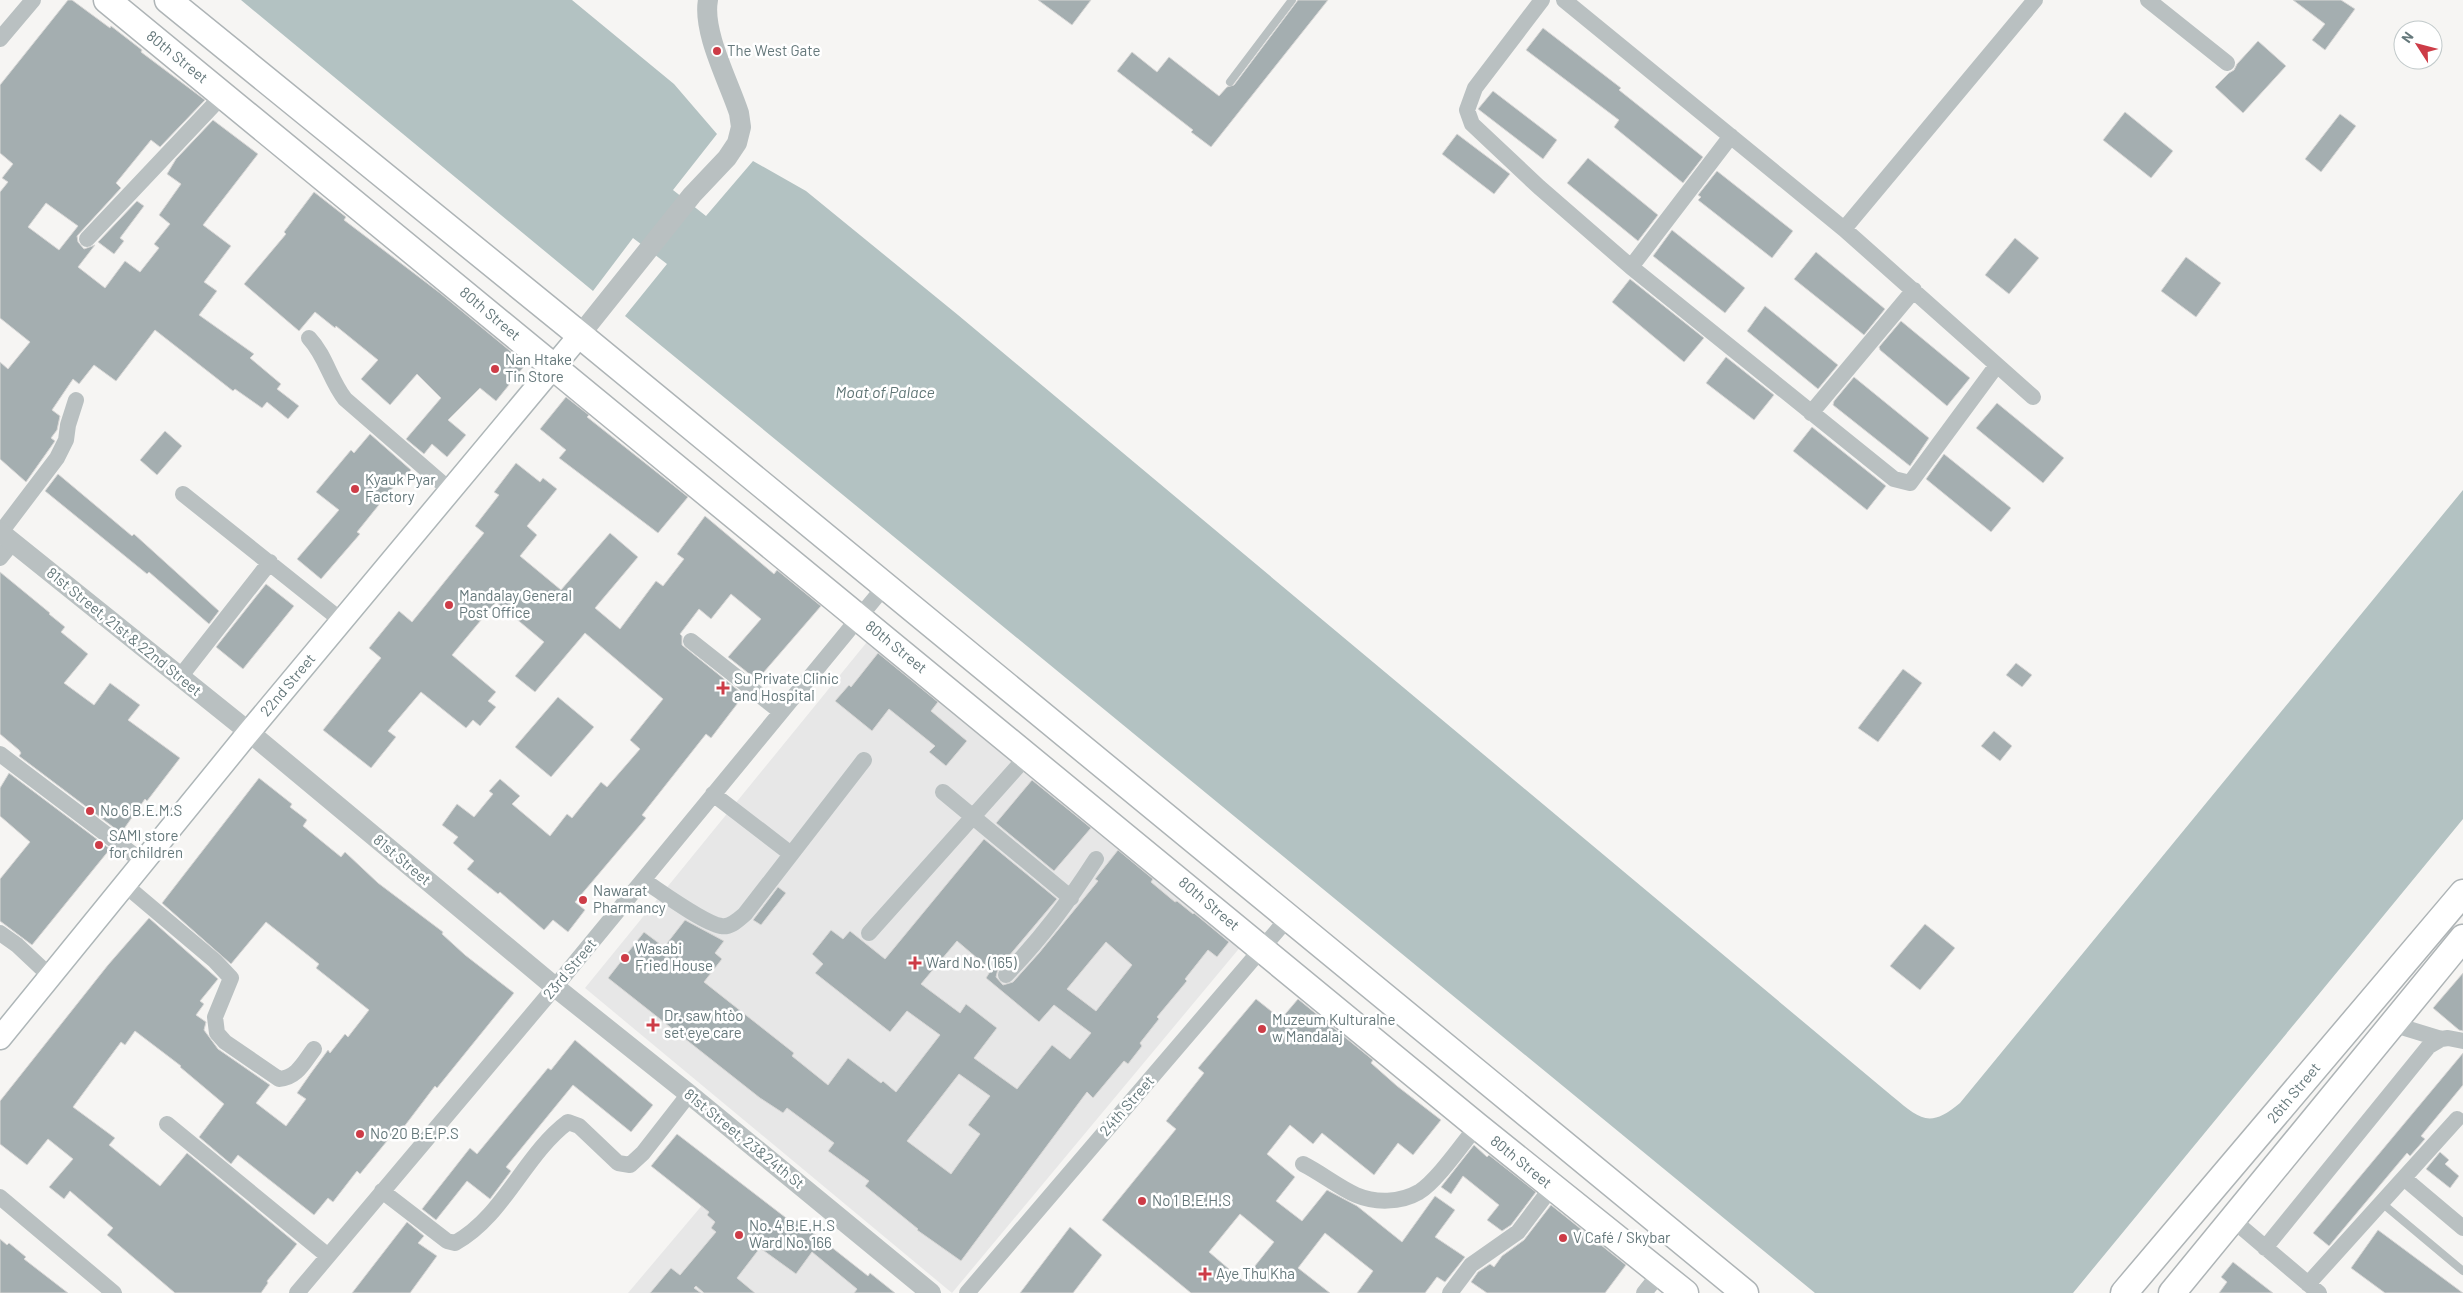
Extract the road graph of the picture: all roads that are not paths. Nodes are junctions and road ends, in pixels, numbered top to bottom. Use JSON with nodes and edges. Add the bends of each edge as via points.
{"nodes":[{"id":1,"x":33,"y":0,"type":"edge"},
{"id":2,"x":107,"y":0,"type":"edge"},
{"id":3,"x":168,"y":0,"type":"edge"},
{"id":4,"x":708,"y":0,"type":"edge"},
{"id":5,"x":1292,"y":0,"type":"edge"},
{"id":6,"x":1542,"y":0,"type":"edge"},
{"id":7,"x":1564,"y":0,"type":"edge"},
{"id":8,"x":2035,"y":0,"type":"edge"},
{"id":9,"x":2148,"y":0,"type":"edge"},
{"id":10,"x":0,"y":39,"type":"edge"},
{"id":11,"x":2227,"y":63,"type":"dead end"},
{"id":12,"x":1230,"y":82,"type":"dead end"},
{"id":13,"x":223,"y":95,"type":"junction"},
{"id":14,"x":1731,"y":136,"type":"junction"},
{"id":15,"x":1844,"y":230,"type":"junction"},
{"id":16,"x":87,"y":239,"type":"dead end"},
{"id":17,"x":1631,"y":267,"type":"junction"},
{"id":18,"x":1914,"y":290,"type":"junction"},
{"id":19,"x":580,"y":335,"type":"junction"},
{"id":20,"x":310,"y":338,"type":"dead end"},
{"id":21,"x":1997,"y":365,"type":"junction"},
{"id":22,"x":553,"y":366,"type":"junction"},
{"id":23,"x":2033,"y":397,"type":"dead end"},
{"id":24,"x":76,"y":400,"type":"dead end"},
{"id":25,"x":1811,"y":413,"type":"junction"},
{"id":26,"x":451,"y":491,"type":"junction"},
{"id":27,"x":183,"y":494,"type":"dead end"},
{"id":28,"x":5,"y":535,"type":"edge"},
{"id":29,"x":0,"y":558,"type":"edge"},
{"id":30,"x":270,"y":562,"type":"junction"},
{"id":31,"x":885,"y":586,"type":"junction"},
{"id":32,"x":859,"y":617,"type":"junction"},
{"id":33,"x":342,"y":621,"type":"junction"},
{"id":34,"x":691,"y":641,"type":"dead end"},
{"id":35,"x":180,"y":677,"type":"junction"},
{"id":36,"x":781,"y":712,"type":"junction"},
{"id":37,"x":248,"y":732,"type":"junction"},
{"id":38,"x":0,"y":754,"type":"edge"},
{"id":39,"x":1028,"y":755,"type":"junction"},
{"id":40,"x":864,"y":760,"type":"dead end"},
{"id":41,"x":943,"y":792,"type":"dead end"},
{"id":42,"x":713,"y":794,"type":"junction"},
{"id":43,"x":972,"y":816,"type":"junction"},
{"id":44,"x":791,"y":854,"type":"junction"},
{"id":45,"x":1096,"y":859,"type":"dead end"},
{"id":46,"x":143,"y":862,"type":"junction"},
{"id":47,"x":643,"y":880,"type":"junction"},
{"id":48,"x":124,"y":884,"type":"junction"},
{"id":49,"x":2463,"y":893,"type":"edge"},
{"id":50,"x":1071,"y":898,"type":"junction"},
{"id":51,"x":1288,"y":918,"type":"junction"},
{"id":52,"x":869,"y":933,"type":"dead end"},
{"id":53,"x":0,"y":934,"type":"edge"},
{"id":54,"x":2463,"y":938,"type":"edge"},
{"id":55,"x":1262,"y":949,"type":"junction"},
{"id":56,"x":1006,"y":975,"type":"dead end"},
{"id":57,"x":50,"y":976,"type":"junction"},
{"id":58,"x":555,"y":987,"type":"junction"},
{"id":59,"x":2392,"y":1024,"type":"junction"},
{"id":60,"x":0,"y":1038,"type":"edge"},
{"id":61,"x":2441,"y":1039,"type":"junction"},
{"id":62,"x":2463,"y":1041,"type":"edge"},
{"id":63,"x":314,"y":1048,"type":"dead end"},
{"id":64,"x":689,"y":1094,"type":"junction"},
{"id":65,"x":2457,"y":1119,"type":"dead end"},
{"id":66,"x":167,"y":1124,"type":"dead end"},
{"id":67,"x":1477,"y":1126,"type":"junction"},
{"id":68,"x":1303,"y":1164,"type":"dead end"},
{"id":69,"x":2405,"y":1179,"type":"junction"},
{"id":70,"x":1552,"y":1187,"type":"junction"},
{"id":71,"x":382,"y":1191,"type":"junction"},
{"id":72,"x":0,"y":1197,"type":"edge"},
{"id":73,"x":2383,"y":1204,"type":"junction"},
{"id":74,"x":2234,"y":1220,"type":"junction"},
{"id":75,"x":2463,"y":1228,"type":"edge"},
{"id":76,"x":2265,"y":1248,"type":"junction"},
{"id":77,"x":328,"y":1256,"type":"junction"},
{"id":78,"x":2463,"y":1271,"type":"edge"},
{"id":79,"x":1660,"y":1273,"type":"junction"},
{"id":80,"x":2313,"y":1289,"type":"edge"},
{"id":81,"x":114,"y":1293,"type":"edge"},
{"id":82,"x":297,"y":1293,"type":"edge"},
{"id":83,"x":931,"y":1293,"type":"edge"},
{"id":84,"x":967,"y":1293,"type":"edge"},
{"id":85,"x":1450,"y":1293,"type":"edge"},
{"id":86,"x":1644,"y":1293,"type":"edge"},
{"id":87,"x":1685,"y":1293,"type":"edge"},
{"id":88,"x":1745,"y":1293,"type":"edge"},
{"id":89,"x":2124,"y":1293,"type":"edge"},
{"id":90,"x":2172,"y":1293,"type":"edge"}],
"edges":[{"from":1,"to":10,"type":"street"},
{"from":2,"to":13,"type":"main road","name":"80th Street"},
{"from":3,"to":19,"type":"main road"},
{"from":4,"to":19,"type":"street","via":[[709,25],[737,106],[741,127],[737,143]]},
{"from":5,"to":12,"type":"lane"},
{"from":6,"to":17,"type":"street","via":[[1475,88],[1467,110],[1472,124]]},
{"from":7,"to":14,"type":"street"},
{"from":8,"to":15,"type":"street"},
{"from":9,"to":11,"type":"street"},
{"from":13,"to":16,"type":"street"},
{"from":13,"to":22,"type":"main road","name":"80th Street"},
{"from":14,"to":15,"type":"street"},
{"from":14,"to":17,"type":"street"},
{"from":15,"to":18,"type":"street"},
{"from":17,"to":25,"type":"street"},
{"from":18,"to":21,"type":"street"},
{"from":18,"to":25,"type":"street"},
{"from":19,"to":22,"type":"main road","name":"22nd Street"},
{"from":19,"to":31,"type":"main road"},
{"from":20,"to":26,"type":"street","via":[[345,399]]},
{"from":21,"to":23,"type":"street"},
{"from":21,"to":25,"type":"street","via":[[1910,483],[1894,479]]},
{"from":22,"to":26,"type":"main road","name":"22nd Street"},
{"from":22,"to":32,"type":"main road","name":"80th Street"},
{"from":24,"to":28,"type":"street","via":[[66,440],[57,458]]},
{"from":26,"to":33,"type":"main road","name":"22nd Street"},
{"from":27,"to":30,"type":"street"},
{"from":28,"to":29,"type":"street"},
{"from":28,"to":35,"type":"street","name":"81st Street, 21st & 22nd Street"},
{"from":30,"to":33,"type":"street"},
{"from":30,"to":35,"type":"street"},
{"from":31,"to":32,"type":"street","name":"23rd Street"},
{"from":31,"to":51,"type":"main road"},
{"from":32,"to":36,"type":"street","name":"23rd Street"},
{"from":32,"to":39,"type":"main road","name":"80th Street"},
{"from":33,"to":37,"type":"main road","name":"22nd Street"},
{"from":34,"to":36,"type":"street"},
{"from":35,"to":37,"type":"street","name":"81st Street, 21st & 22nd Street"},
{"from":36,"to":42,"type":"street","name":"23rd Street"},
{"from":37,"to":46,"type":"main road","name":"22nd Street"},
{"from":37,"to":58,"type":"street","name":"81st Street"},
{"from":38,"to":46,"type":"street"},
{"from":39,"to":43,"type":"street"},
{"from":39,"to":55,"type":"main road","name":"80th Street"},
{"from":40,"to":44,"type":"street"},
{"from":41,"to":43,"type":"street"},
{"from":42,"to":44,"type":"street"},
{"from":42,"to":47,"type":"street","name":"23rd Street"},
{"from":43,"to":50,"type":"street"},
{"from":43,"to":52,"type":"street"},
{"from":44,"to":47,"type":"street","via":[[745,914],[731,925],[721,926],[703,918]]},
{"from":45,"to":50,"type":"street"},
{"from":46,"to":48,"type":"main road","name":"22nd Street"},
{"from":47,"to":58,"type":"street","name":"23rd Street"},
{"from":48,"to":57,"type":"main road","name":"22nd Street"},
{"from":48,"to":63,"type":"street","via":[[231,978],[214,1024],[225,1042],[279,1079],[288,1078],[298,1071]]},
{"from":49,"to":89,"type":"main road","name":"26th Street"},
{"from":50,"to":56,"type":"street","via":[[1041,938]]},
{"from":51,"to":55,"type":"street","name":"24th Street"},
{"from":51,"to":88,"type":"main road"},
{"from":53,"to":57,"type":"street","via":[[17,945]]},
{"from":54,"to":59,"type":"main road"},
{"from":55,"to":67,"type":"main road","name":"80th Street"},
{"from":55,"to":84,"type":"street","name":"24th Street"},
{"from":57,"to":60,"type":"main road","name":"22nd Street"},
{"from":58,"to":64,"type":"street","name":"81st Street, 23&24th St"},
{"from":58,"to":71,"type":"street","name":"23rd Street"},
{"from":59,"to":61,"type":"street"},
{"from":59,"to":74,"type":"main road"},
{"from":61,"to":62,"type":"street"},
{"from":61,"to":76,"type":"street","via":[[2428,1046]]},
{"from":64,"to":71,"type":"street","via":[[630,1166],[618,1163],[579,1126],[568,1122],[490,1214],[468,1236],[455,1243],[447,1241]]},
{"from":64,"to":83,"type":"street","name":"81st Street, 23&24th St"},
{"from":65,"to":69,"type":"street"},
{"from":66,"to":77,"type":"street"},
{"from":67,"to":68,"type":"street","via":[[1434,1178],[1419,1192],[1406,1196],[1377,1202],[1355,1194]]},
{"from":67,"to":70,"type":"main road","name":"80th Street"},
{"from":69,"to":73,"type":"street"},
{"from":69,"to":75,"type":"street"},
{"from":70,"to":79,"type":"main road","name":"80th Street"},
{"from":70,"to":85,"type":"street","via":[[1518,1232],[1471,1265]]},
{"from":71,"to":77,"type":"street","name":"23rd Street"},
{"from":72,"to":81,"type":"street"},
{"from":73,"to":78,"type":"lane"},
{"from":73,"to":80,"type":"street"},
{"from":74,"to":76,"type":"street"},
{"from":74,"to":90,"type":"main road"},
{"from":76,"to":80,"type":"street"},
{"from":77,"to":82,"type":"street","name":"23rd Street"},
{"from":79,"to":86,"type":"street"},
{"from":79,"to":87,"type":"main road","name":"80th Street"}]}
